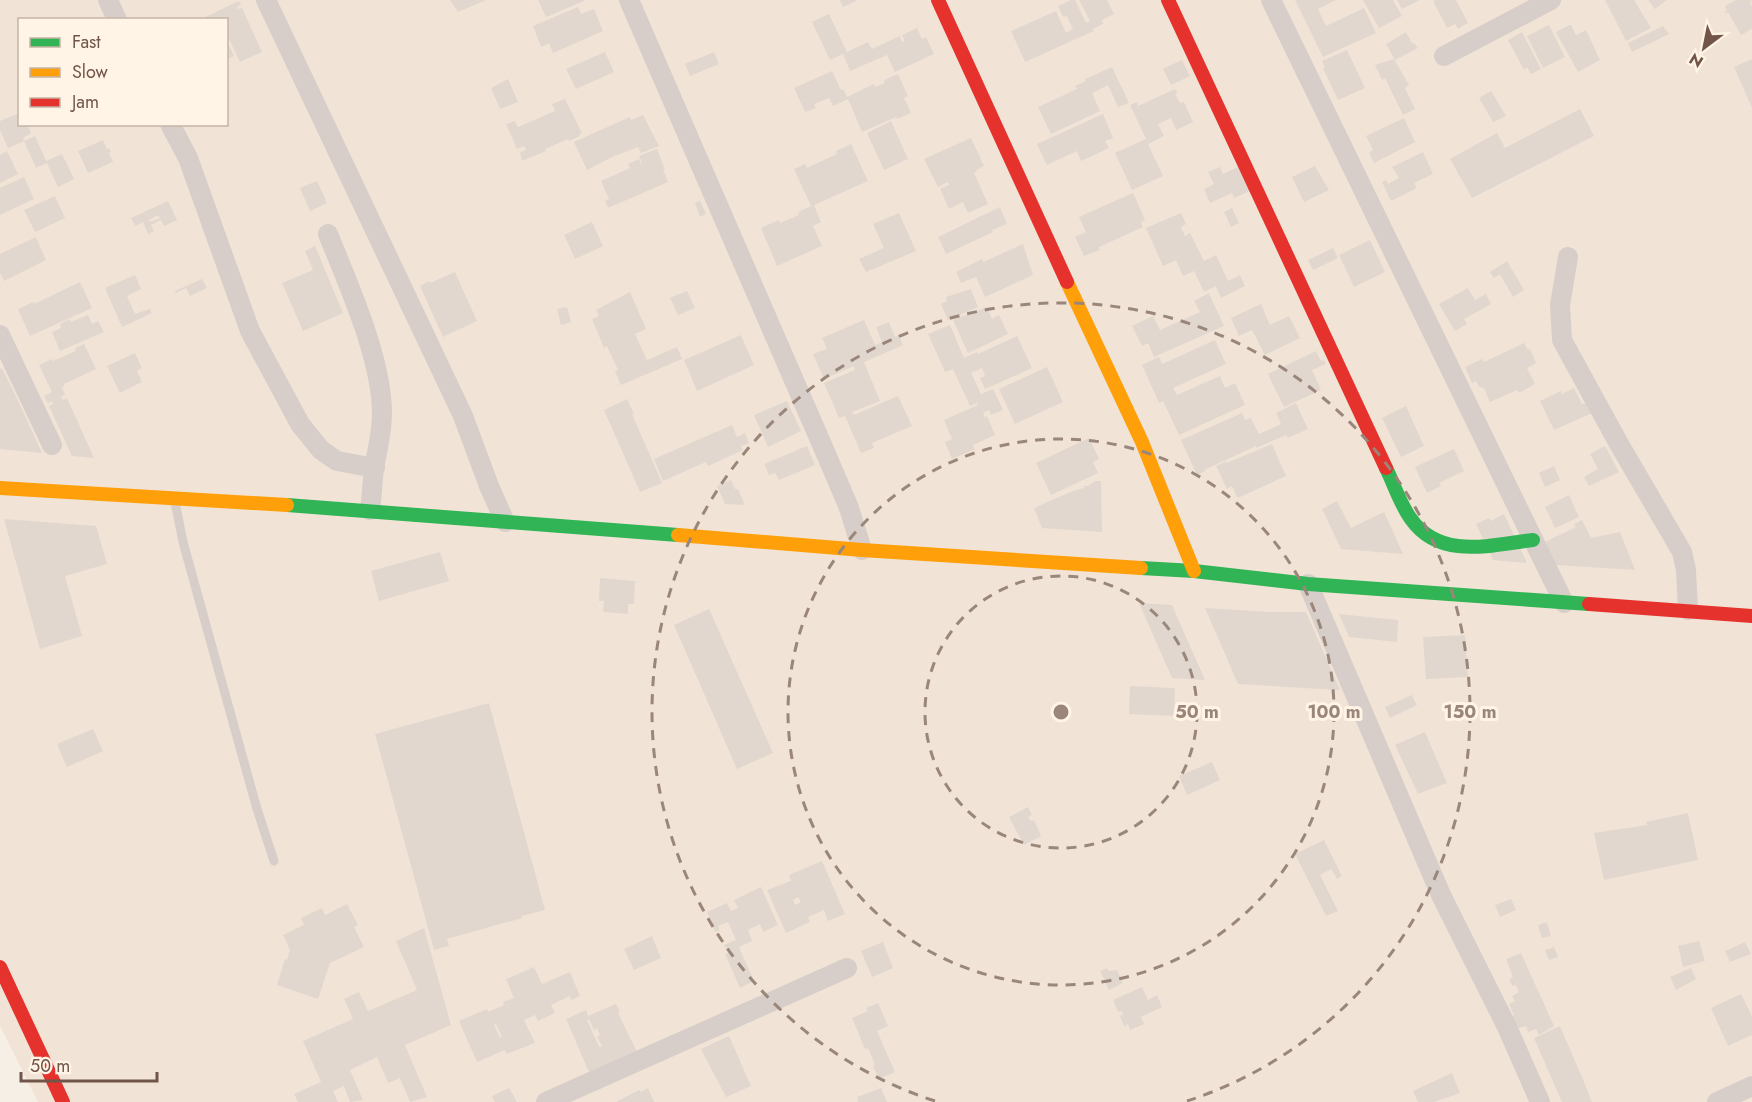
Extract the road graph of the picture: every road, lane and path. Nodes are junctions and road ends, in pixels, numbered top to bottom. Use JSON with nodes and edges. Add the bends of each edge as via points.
{"nodes":[{"id":1,"x":108,"y":0,"type":"edge"},
{"id":2,"x":266,"y":0,"type":"edge"},
{"id":3,"x":629,"y":0,"type":"edge"},
{"id":4,"x":938,"y":0,"type":"edge"},
{"id":5,"x":1168,"y":0,"type":"edge"},
{"id":6,"x":1271,"y":0,"type":"edge"},
{"id":7,"x":1551,"y":0,"type":"edge"},
{"id":8,"x":116,"y":18,"type":"edge"},
{"id":9,"x":1444,"y":56,"type":"dead end"},
{"id":10,"x":171,"y":126,"type":"edge"},
{"id":11,"x":328,"y":234,"type":"dead end"},
{"id":12,"x":1568,"y":257,"type":"dead end"},
{"id":13,"x":0,"y":335,"type":"edge"},
{"id":14,"x":52,"y":445,"type":"dead end"},
{"id":15,"x":375,"y":468,"type":"junction"},
{"id":16,"x":0,"y":488,"type":"edge"},
{"id":17,"x":175,"y":498,"type":"junction"},
{"id":18,"x":370,"y":510,"type":"junction"},
{"id":19,"x":506,"y":522,"type":"junction"},
{"id":20,"x":1533,"y":540,"type":"junction"},
{"id":21,"x":862,"y":550,"type":"junction"},
{"id":22,"x":1194,"y":571,"type":"junction"},
{"id":23,"x":1308,"y":584,"type":"junction"},
{"id":24,"x":1564,"y":603,"type":"junction"},
{"id":25,"x":1688,"y":610,"type":"junction"},
{"id":26,"x":1752,"y":616,"type":"edge"},
{"id":27,"x":274,"y":861,"type":"dead end"},
{"id":28,"x":0,"y":967,"type":"edge"},
{"id":29,"x":847,"y":968,"type":"dead end"},
{"id":30,"x":1752,"y":1086,"type":"edge"},
{"id":31,"x":63,"y":1102,"type":"edge"},
{"id":32,"x":546,"y":1102,"type":"edge"},
{"id":33,"x":1540,"y":1102,"type":"edge"},
{"id":34,"x":1717,"y":1102,"type":"edge"}],
"edges":[{"from":1,"to":8,"type":"street"},
{"from":2,"to":19,"type":"street","via":[[463,416]]},
{"from":3,"to":21,"type":"street","via":[[849,508]]},
{"from":4,"to":22,"type":"street","via":[[1142,442]]},
{"from":5,"to":20,"type":"street","via":[[1410,518],[1424,533],[1447,545]]},
{"from":6,"to":20,"type":"street"},
{"from":7,"to":9,"type":"street"},
{"from":10,"to":15,"type":"street","via":[[188,158],[250,331],[300,424],[321,450],[337,461]]},
{"from":11,"to":15,"type":"street","via":[[352,293],[380,392],[381,433]]},
{"from":12,"to":25,"type":"street","via":[[1560,305],[1562,340],[1682,552]]},
{"from":13,"to":14,"type":"street"},
{"from":15,"to":18,"type":"street"},
{"from":16,"to":17,"type":"street"},
{"from":17,"to":18,"type":"street"},
{"from":17,"to":27,"type":"lane","via":[[183,542]]},
{"from":18,"to":19,"type":"street"},
{"from":19,"to":21,"type":"street"},
{"from":20,"to":24,"type":"street"},
{"from":21,"to":22,"type":"street"},
{"from":22,"to":23,"type":"street"},
{"from":23,"to":24,"type":"street"},
{"from":23,"to":33,"type":"street","via":[[1441,895]]},
{"from":24,"to":25,"type":"street"},
{"from":25,"to":26,"type":"street"},
{"from":28,"to":31,"type":"street"},
{"from":29,"to":32,"type":"street"},
{"from":30,"to":34,"type":"street"}]}
